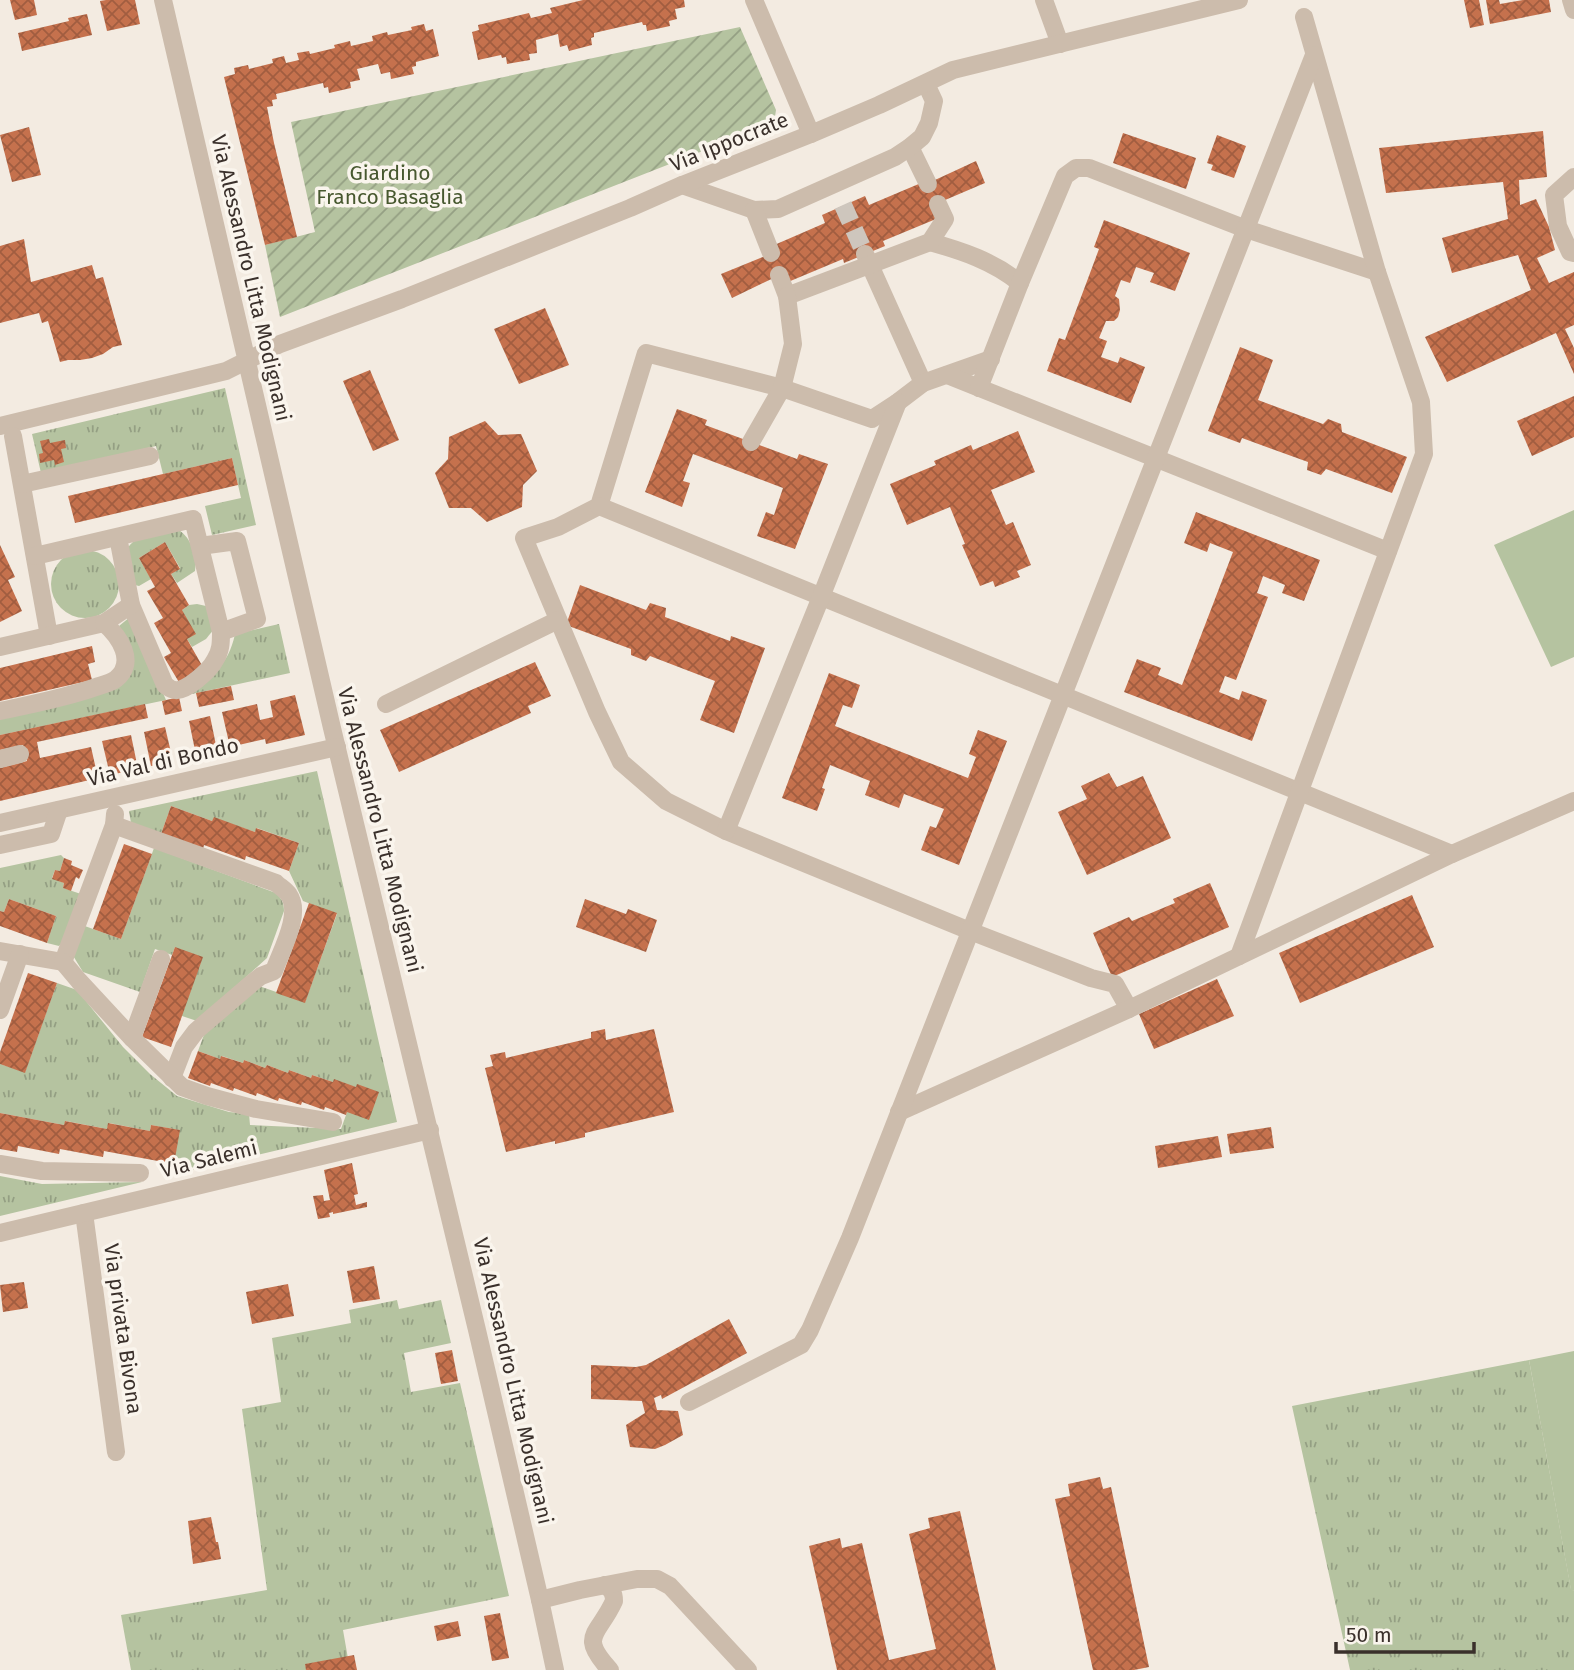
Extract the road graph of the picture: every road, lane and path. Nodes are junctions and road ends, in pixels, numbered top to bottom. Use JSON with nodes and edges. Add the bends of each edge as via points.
{"nodes":[{"id":1,"x":163,"y":0,"type":"edge"},
{"id":2,"x":754,"y":0,"type":"edge"},
{"id":3,"x":1044,"y":0,"type":"edge"},
{"id":4,"x":1239,"y":0,"type":"edge"},
{"id":5,"x":1571,"y":0,"type":"edge"},
{"id":6,"x":1574,"y":10,"type":"edge"},
{"id":7,"x":1304,"y":17,"type":"dead end"},
{"id":8,"x":1060,"y":44,"type":"junction"},
{"id":9,"x":1314,"y":55,"type":"junction"},
{"id":10,"x":926,"y":84,"type":"junction"},
{"id":11,"x":811,"y":134,"type":"junction"},
{"id":12,"x":910,"y":147,"type":"junction"},
{"id":13,"x":1574,"y":177,"type":"edge"},
{"id":14,"x":928,"y":184,"type":"dead end"},
{"id":15,"x":682,"y":185,"type":"junction"},
{"id":16,"x":938,"y":204,"type":"dead end"},
{"id":17,"x":754,"y":210,"type":"junction"},
{"id":18,"x":1246,"y":229,"type":"junction"},
{"id":19,"x":929,"y":242,"type":"junction"},
{"id":20,"x":771,"y":253,"type":"dead end"},
{"id":21,"x":1574,"y":253,"type":"edge"},
{"id":22,"x":868,"y":260,"type":"junction"},
{"id":23,"x":1377,"y":272,"type":"junction"},
{"id":24,"x":779,"y":275,"type":"dead end"},
{"id":25,"x":1020,"y":283,"type":"junction"},
{"id":26,"x":787,"y":296,"type":"junction"},
{"id":27,"x":991,"y":359,"type":"junction"},
{"id":28,"x":247,"y":361,"type":"junction"},
{"id":29,"x":947,"y":375,"type":"junction"},
{"id":30,"x":923,"y":383,"type":"junction"},
{"id":31,"x":782,"y":388,"type":"junction"},
{"id":32,"x":979,"y":388,"type":"junction"},
{"id":33,"x":898,"y":402,"type":"junction"},
{"id":34,"x":7,"y":431,"type":"edge"},
{"id":35,"x":751,"y":442,"type":"dead end"},
{"id":36,"x":150,"y":456,"type":"dead end"},
{"id":37,"x":1156,"y":459,"type":"junction"},
{"id":38,"x":22,"y":484,"type":"junction"},
{"id":39,"x":599,"y":506,"type":"junction"},
{"id":40,"x":117,"y":537,"type":"junction"},
{"id":41,"x":200,"y":546,"type":"junction"},
{"id":42,"x":1388,"y":551,"type":"junction"},
{"id":43,"x":35,"y":556,"type":"junction"},
{"id":44,"x":821,"y":597,"type":"junction"},
{"id":45,"x":131,"y":605,"type":"junction"},
{"id":46,"x":558,"y":620,"type":"junction"},
{"id":47,"x":104,"y":623,"type":"junction"},
{"id":48,"x":221,"y":632,"type":"junction"},
{"id":49,"x":49,"y":636,"type":"junction"},
{"id":50,"x":0,"y":647,"type":"edge"},
{"id":51,"x":1063,"y":695,"type":"junction"},
{"id":52,"x":386,"y":704,"type":"dead end"},
{"id":53,"x":0,"y":711,"type":"edge"},
{"id":54,"x":337,"y":747,"type":"junction"},
{"id":55,"x":20,"y":754,"type":"dead end"},
{"id":56,"x":0,"y":759,"type":"edge"},
{"id":57,"x":1300,"y":792,"type":"junction"},
{"id":58,"x":1574,"y":801,"type":"edge"},
{"id":59,"x":59,"y":810,"type":"junction"},
{"id":60,"x":0,"y":823,"type":"edge"},
{"id":61,"x":726,"y":831,"type":"junction"},
{"id":62,"x":0,"y":845,"type":"edge"},
{"id":63,"x":1452,"y":854,"type":"junction"},
{"id":64,"x":970,"y":931,"type":"junction"},
{"id":65,"x":0,"y":951,"type":"edge"},
{"id":66,"x":20,"y":954,"type":"junction"},
{"id":67,"x":1239,"y":956,"type":"junction"},
{"id":68,"x":161,"y":959,"type":"dead end"},
{"id":69,"x":63,"y":962,"type":"junction"},
{"id":70,"x":1129,"y":1009,"type":"junction"},
{"id":71,"x":0,"y":1010,"type":"edge"},
{"id":72,"x":132,"y":1038,"type":"junction"},
{"id":73,"x":172,"y":1078,"type":"junction"},
{"id":74,"x":900,"y":1112,"type":"junction"},
{"id":75,"x":333,"y":1122,"type":"dead end"},
{"id":76,"x":430,"y":1130,"type":"junction"},
{"id":77,"x":0,"y":1164,"type":"edge"},
{"id":78,"x":140,"y":1173,"type":"dead end"},
{"id":79,"x":84,"y":1213,"type":"junction"},
{"id":80,"x":0,"y":1233,"type":"edge"},
{"id":81,"x":689,"y":1402,"type":"dead end"},
{"id":82,"x":116,"y":1452,"type":"dead end"},
{"id":83,"x":605,"y":1585,"type":"junction"},
{"id":84,"x":540,"y":1600,"type":"junction"},
{"id":85,"x":555,"y":1670,"type":"edge"},
{"id":86,"x":610,"y":1670,"type":"edge"},
{"id":87,"x":748,"y":1670,"type":"edge"}],
"edges":[{"from":1,"to":28,"type":"street","name":"Via Alessandro Litta Modignani"},
{"from":2,"to":11,"type":"street"},
{"from":3,"to":8,"type":"street"},
{"from":4,"to":8,"type":"street","name":"Via Ippocrate"},
{"from":5,"to":6,"type":"street"},
{"from":7,"to":9,"type":"street"},
{"from":8,"to":10,"type":"street","name":"Via Ippocrate","via":[[953,70]]},
{"from":9,"to":18,"type":"street"},
{"from":9,"to":23,"type":"street"},
{"from":10,"to":11,"type":"street","name":"Via Ippocrate"},
{"from":10,"to":12,"type":"street","via":[[934,101],[929,122],[922,137]]},
{"from":11,"to":15,"type":"street","name":"Via Ippocrate"},
{"from":12,"to":14,"type":"street"},
{"from":12,"to":17,"type":"street","via":[[778,209]]},
{"from":13,"to":21,"type":"street","via":[[1554,195],[1559,226]]},
{"from":15,"to":17,"type":"street"},
{"from":15,"to":28,"type":"street","name":"Via Ippocrate"},
{"from":16,"to":19,"type":"street","via":[[945,219]]},
{"from":17,"to":20,"type":"street"},
{"from":18,"to":23,"type":"street"},
{"from":18,"to":25,"type":"street","via":[[1089,168],[1076,168],[1065,176]]},
{"from":18,"to":37,"type":"street"},
{"from":19,"to":22,"type":"street"},
{"from":19,"to":25,"type":"street","via":[[969,253]]},
{"from":22,"to":26,"type":"street"},
{"from":22,"to":30,"type":"street"},
{"from":23,"to":42,"type":"street","via":[[1421,402],[1424,454]]},
{"from":24,"to":26,"type":"street"},
{"from":25,"to":27,"type":"street"},
{"from":26,"to":31,"type":"street","via":[[793,344]]},
{"from":27,"to":29,"type":"street"},
{"from":27,"to":32,"type":"street"},
{"from":28,"to":34,"type":"street","name":"Via Ippocrate","via":[[226,371]]},
{"from":28,"to":54,"type":"street","name":"Via Alessandro Litta Modignani"},
{"from":29,"to":30,"type":"street"},
{"from":29,"to":32,"type":"street"},
{"from":30,"to":33,"type":"street"},
{"from":31,"to":33,"type":"street","via":[[872,419]]},
{"from":31,"to":35,"type":"street"},
{"from":31,"to":39,"type":"street","via":[[646,353]]},
{"from":32,"to":37,"type":"street"},
{"from":33,"to":44,"type":"street"},
{"from":34,"to":38,"type":"street"},
{"from":36,"to":38,"type":"street"},
{"from":37,"to":42,"type":"street"},
{"from":37,"to":51,"type":"street"},
{"from":38,"to":43,"type":"street"},
{"from":39,"to":44,"type":"street"},
{"from":39,"to":46,"type":"street","via":[[524,538]]},
{"from":40,"to":41,"type":"street","via":[[193,519]]},
{"from":40,"to":43,"type":"street"},
{"from":40,"to":45,"type":"street"},
{"from":41,"to":48,"type":"street"},
{"from":41,"to":48,"type":"street","via":[[237,541],[257,620]]},
{"from":42,"to":57,"type":"street"},
{"from":43,"to":49,"type":"street"},
{"from":44,"to":51,"type":"street"},
{"from":44,"to":61,"type":"street"},
{"from":45,"to":47,"type":"street"},
{"from":45,"to":48,"type":"street","via":[[165,685],[173,691],[183,690],[208,670],[219,653]]},
{"from":46,"to":52,"type":"street"},
{"from":46,"to":61,"type":"street","via":[[621,762],[666,801]]},
{"from":47,"to":49,"type":"street"},
{"from":47,"to":53,"type":"street","via":[[124,648],[122,673],[115,680]]},
{"from":49,"to":50,"type":"street"},
{"from":51,"to":57,"type":"street"},
{"from":51,"to":64,"type":"street"},
{"from":54,"to":59,"type":"street","name":"Via Val di Bondo"},
{"from":54,"to":76,"type":"street","name":"Via Alessandro Litta Modignani"},
{"from":55,"to":56,"type":"street"},
{"from":57,"to":63,"type":"street"},
{"from":57,"to":67,"type":"street"},
{"from":58,"to":63,"type":"street"},
{"from":59,"to":60,"type":"street","name":"Via Val di Bondo"},
{"from":59,"to":62,"type":"street","via":[[51,834]]},
{"from":61,"to":64,"type":"street"},
{"from":63,"to":67,"type":"street"},
{"from":64,"to":70,"type":"street","via":[[1115,984]]},
{"from":64,"to":74,"type":"street"},
{"from":65,"to":66,"type":"street"},
{"from":66,"to":69,"type":"street"},
{"from":66,"to":71,"type":"street"},
{"from":67,"to":70,"type":"street"},
{"from":68,"to":72,"type":"street"},
{"from":69,"to":72,"type":"street"},
{"from":69,"to":73,"type":"street","via":[[114,819],[276,883],[288,894],[293,918],[274,971],[261,976],[196,1031]]},
{"from":70,"to":74,"type":"street"},
{"from":72,"to":73,"type":"street"},
{"from":73,"to":75,"type":"street","via":[[182,1087],[219,1100]]},
{"from":74,"to":81,"type":"street","via":[[801,1345]]},
{"from":76,"to":79,"type":"street","name":"Via Salemi"},
{"from":76,"to":84,"type":"street","name":"Via Alessandro Litta Modignani"},
{"from":77,"to":78,"type":"street","via":[[42,1171]]},
{"from":79,"to":80,"type":"street","name":"Via Salemi"},
{"from":79,"to":82,"type":"street","name":"Via privata Bivona"},
{"from":83,"to":84,"type":"street"},
{"from":83,"to":86,"type":"street","via":[[612,1590],[614,1601],[594,1633],[592,1645]]},
{"from":83,"to":87,"type":"street","via":[[647,1578],[670,1586]]},
{"from":84,"to":85,"type":"street","name":"Via Alessandro Litta Modignani"}]}
